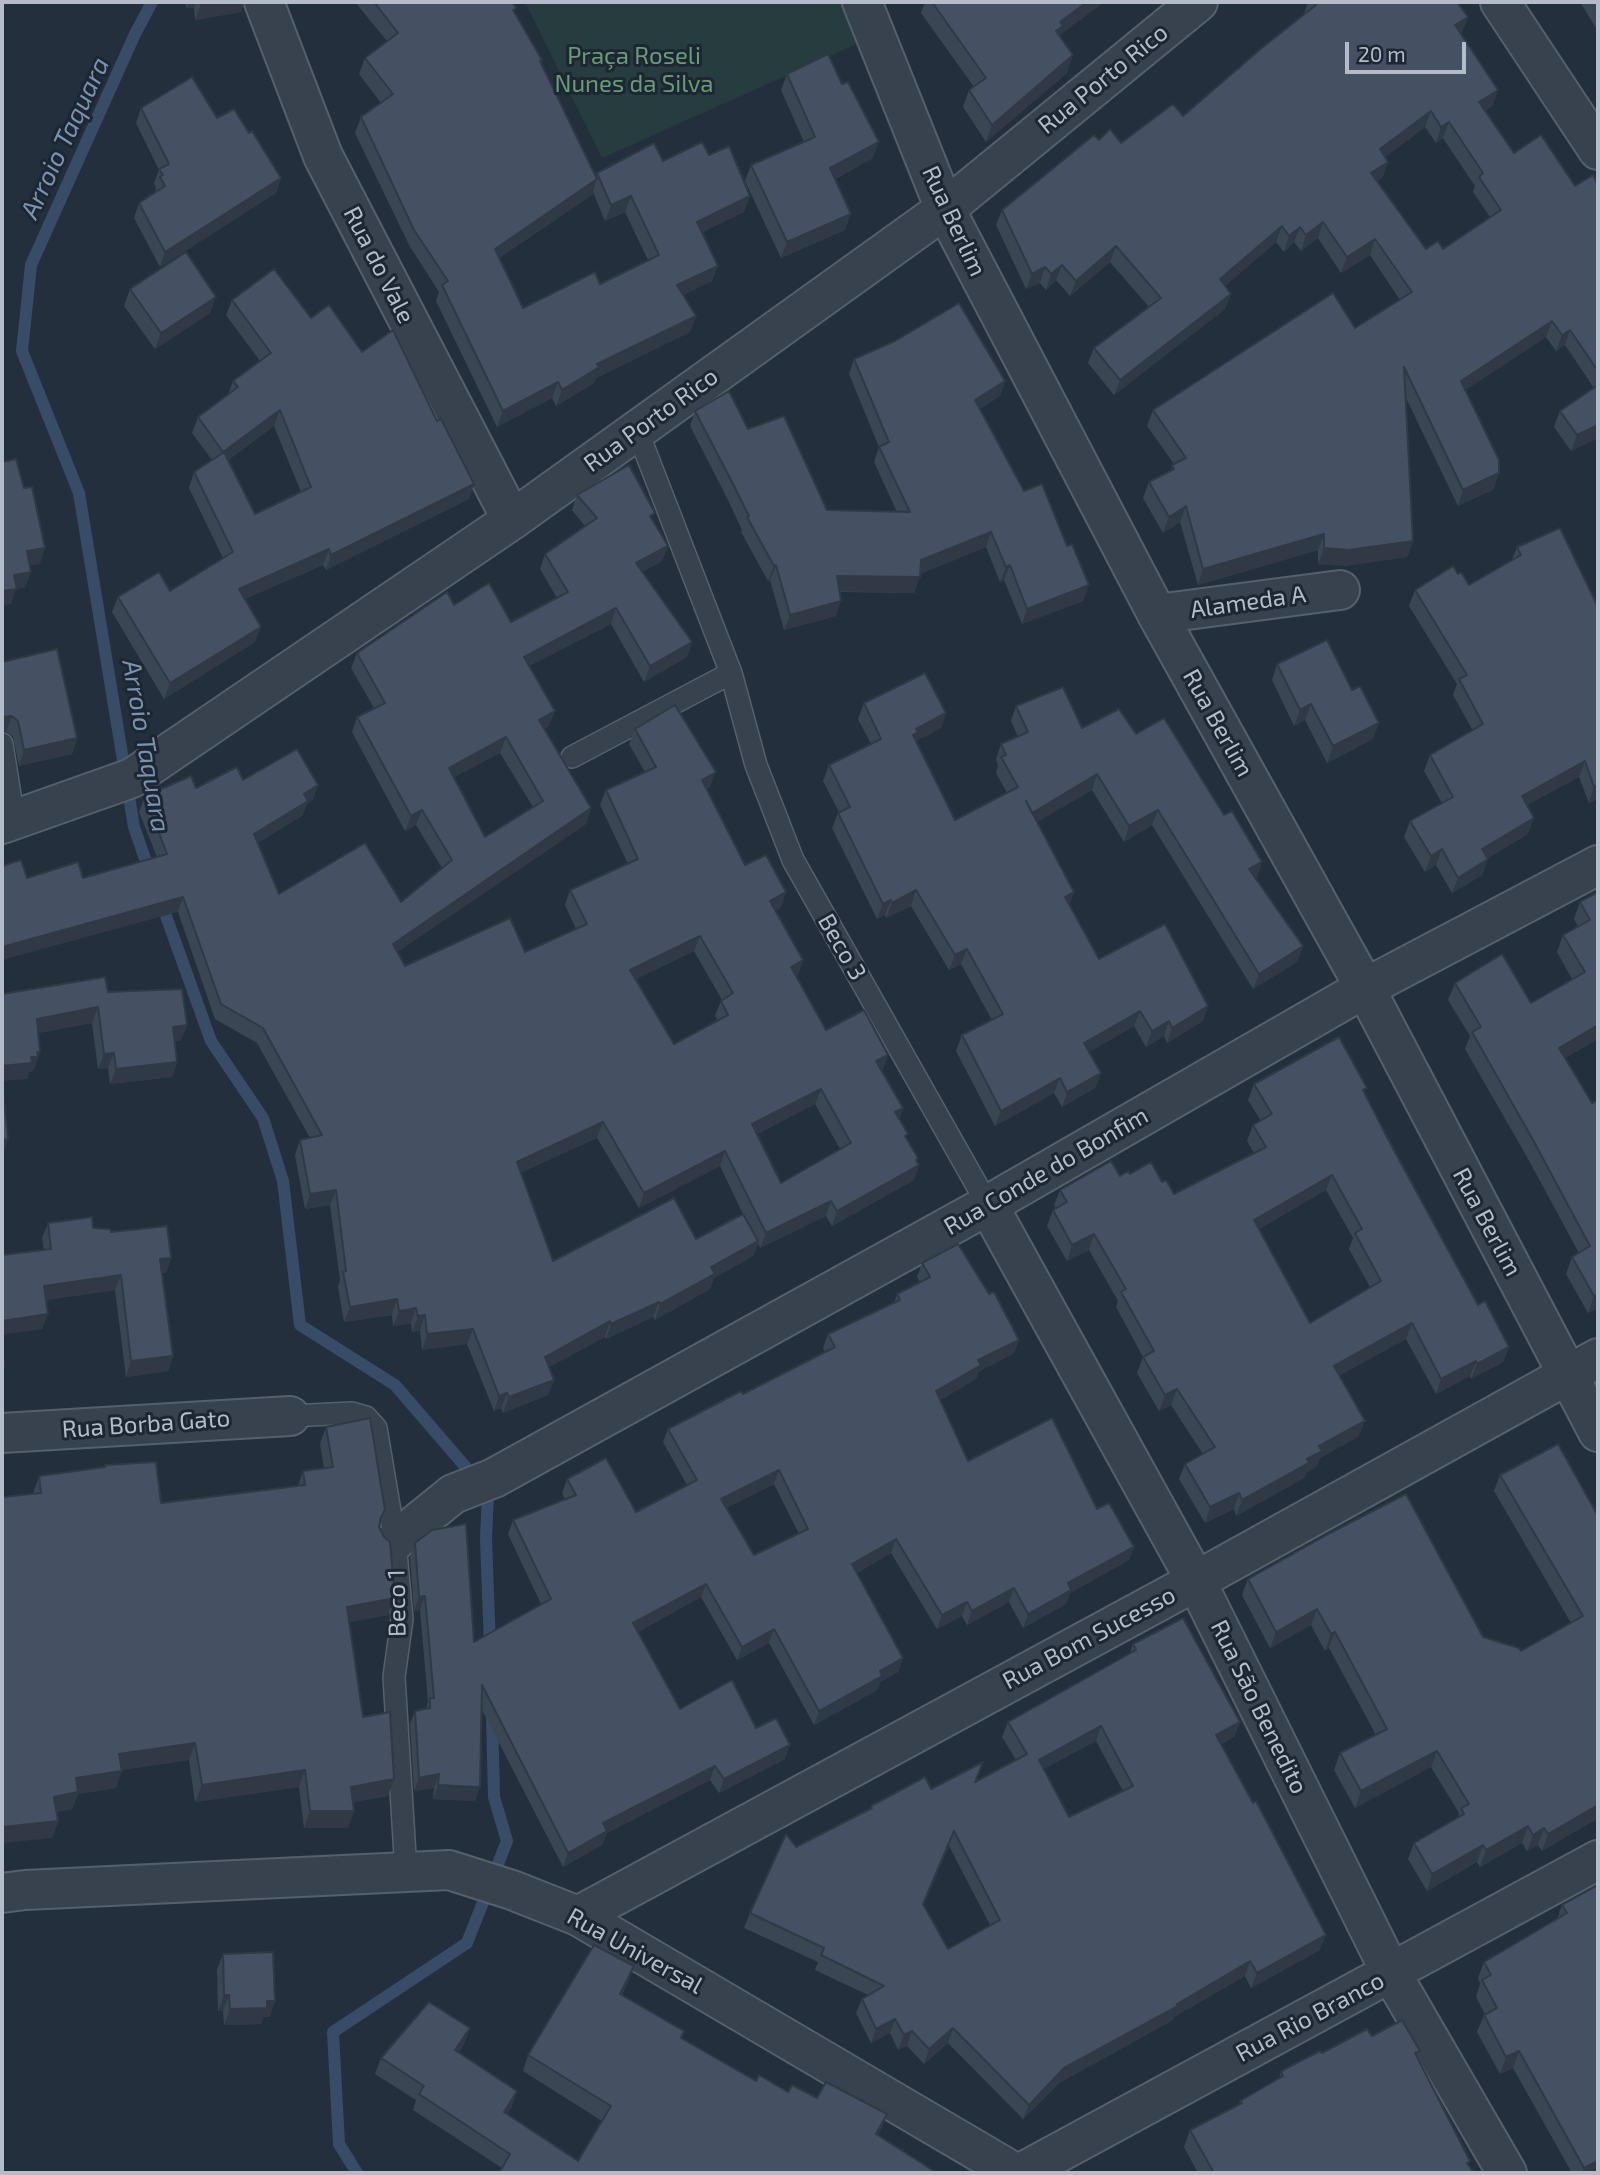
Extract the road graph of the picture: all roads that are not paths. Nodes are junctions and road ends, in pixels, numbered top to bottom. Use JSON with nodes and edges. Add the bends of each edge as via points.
{"nodes":[{"id":1,"x":264,"y":2,"type":"edge"},
{"id":2,"x":862,"y":2,"type":"edge"},
{"id":3,"x":1198,"y":2,"type":"edge"},
{"id":4,"x":1500,"y":2,"type":"edge"},
{"id":5,"x":1598,"y":150,"type":"edge"},
{"id":6,"x":945,"y":209,"type":"junction"},
{"id":7,"x":637,"y":430,"type":"junction"},
{"id":8,"x":512,"y":520,"type":"junction"},
{"id":9,"x":1340,"y":590,"type":"dead end"},
{"id":10,"x":1157,"y":614,"type":"junction"},
{"id":11,"x":731,"y":673,"type":"junction"},
{"id":12,"x":2,"y":744,"type":"edge"},
{"id":13,"x":572,"y":757,"type":"dead end"},
{"id":14,"x":8,"y":822,"type":"edge"},
{"id":15,"x":1598,"y":865,"type":"edge"},
{"id":16,"x":1365,"y":988,"type":"junction"},
{"id":17,"x":988,"y":1205,"type":"junction"},
{"id":18,"x":1583,"y":1367,"type":"edge"},
{"id":19,"x":290,"y":1416,"type":"joint"},
{"id":20,"x":1598,"y":1432,"type":"edge"},
{"id":21,"x":2,"y":1433,"type":"edge"},
{"id":22,"x":395,"y":1541,"type":"junction"},
{"id":23,"x":1196,"y":1581,"type":"junction"},
{"id":24,"x":1598,"y":1860,"type":"edge"},
{"id":25,"x":406,"y":1872,"type":"junction"},
{"id":26,"x":2,"y":1893,"type":"edge"},
{"id":27,"x":578,"y":1916,"type":"junction"},
{"id":28,"x":1391,"y":1973,"type":"junction"},
{"id":29,"x":1016,"y":2173,"type":"edge"},
{"id":30,"x":1021,"y":2173,"type":"edge"},
{"id":31,"x":1507,"y":2173,"type":"edge"}],
"edges":[{"from":1,"to":8,"type":"street","name":"Rua do Vale","via":[[323,156]]},
{"from":2,"to":6,"type":"street","name":"Rua Berlim"},
{"from":3,"to":6,"type":"street","name":"Rua Porto Rico"},
{"from":4,"to":5,"type":"street"},
{"from":6,"to":7,"type":"street","name":"Rua Porto Rico"},
{"from":6,"to":10,"type":"street","name":"Rua Berlim"},
{"from":7,"to":8,"type":"street","name":"Rua Porto Rico"},
{"from":7,"to":11,"type":"lane","name":"Beco 3"},
{"from":8,"to":14,"type":"street","name":"Rua Porto Rico","via":[[132,778]]},
{"from":9,"to":10,"type":"street","name":"Alameda A"},
{"from":10,"to":16,"type":"street","name":"Rua Berlim"},
{"from":11,"to":13,"type":"lane"},
{"from":11,"to":17,"type":"lane","name":"Beco 3","via":[[756,765],[793,860]]},
{"from":12,"to":14,"type":"lane"},
{"from":15,"to":16,"type":"street","name":"Rua Conde do Bonfim"},
{"from":16,"to":17,"type":"street","name":"Rua Conde do Bonfim"},
{"from":16,"to":18,"type":"street","name":"Rua Berlim"},
{"from":17,"to":22,"type":"street","name":"Rua Conde do Bonfim","via":[[494,1478],[453,1494]]},
{"from":17,"to":23,"type":"street","name":"Rua São Benedito"},
{"from":18,"to":20,"type":"street","name":"Rua Berlim"},
{"from":18,"to":23,"type":"street","name":"Rua Bom Sucesso"},
{"from":19,"to":21,"type":"street","name":"Rua Borba Gato"},
{"from":19,"to":22,"type":"lane","name":"Beco 1","via":[[352,1413],[366,1417],[376,1428]]},
{"from":22,"to":25,"type":"lane","name":"Beco 1","via":[[402,1619],[394,1677]]},
{"from":23,"to":27,"type":"street","name":"Rua Bom Sucesso"},
{"from":23,"to":28,"type":"street","name":"Rua São Benedito"},
{"from":24,"to":28,"type":"street","name":"Rua Rio Branco"},
{"from":25,"to":26,"type":"street","name":"Rua Universal"},
{"from":25,"to":27,"type":"street","name":"Rua Universal","via":[[449,1870]]},
{"from":27,"to":29,"type":"street","name":"Rua Universal"},
{"from":28,"to":30,"type":"street","name":"Rua Rio Branco"},
{"from":28,"to":31,"type":"street","name":"Rua São Benedito"}]}
